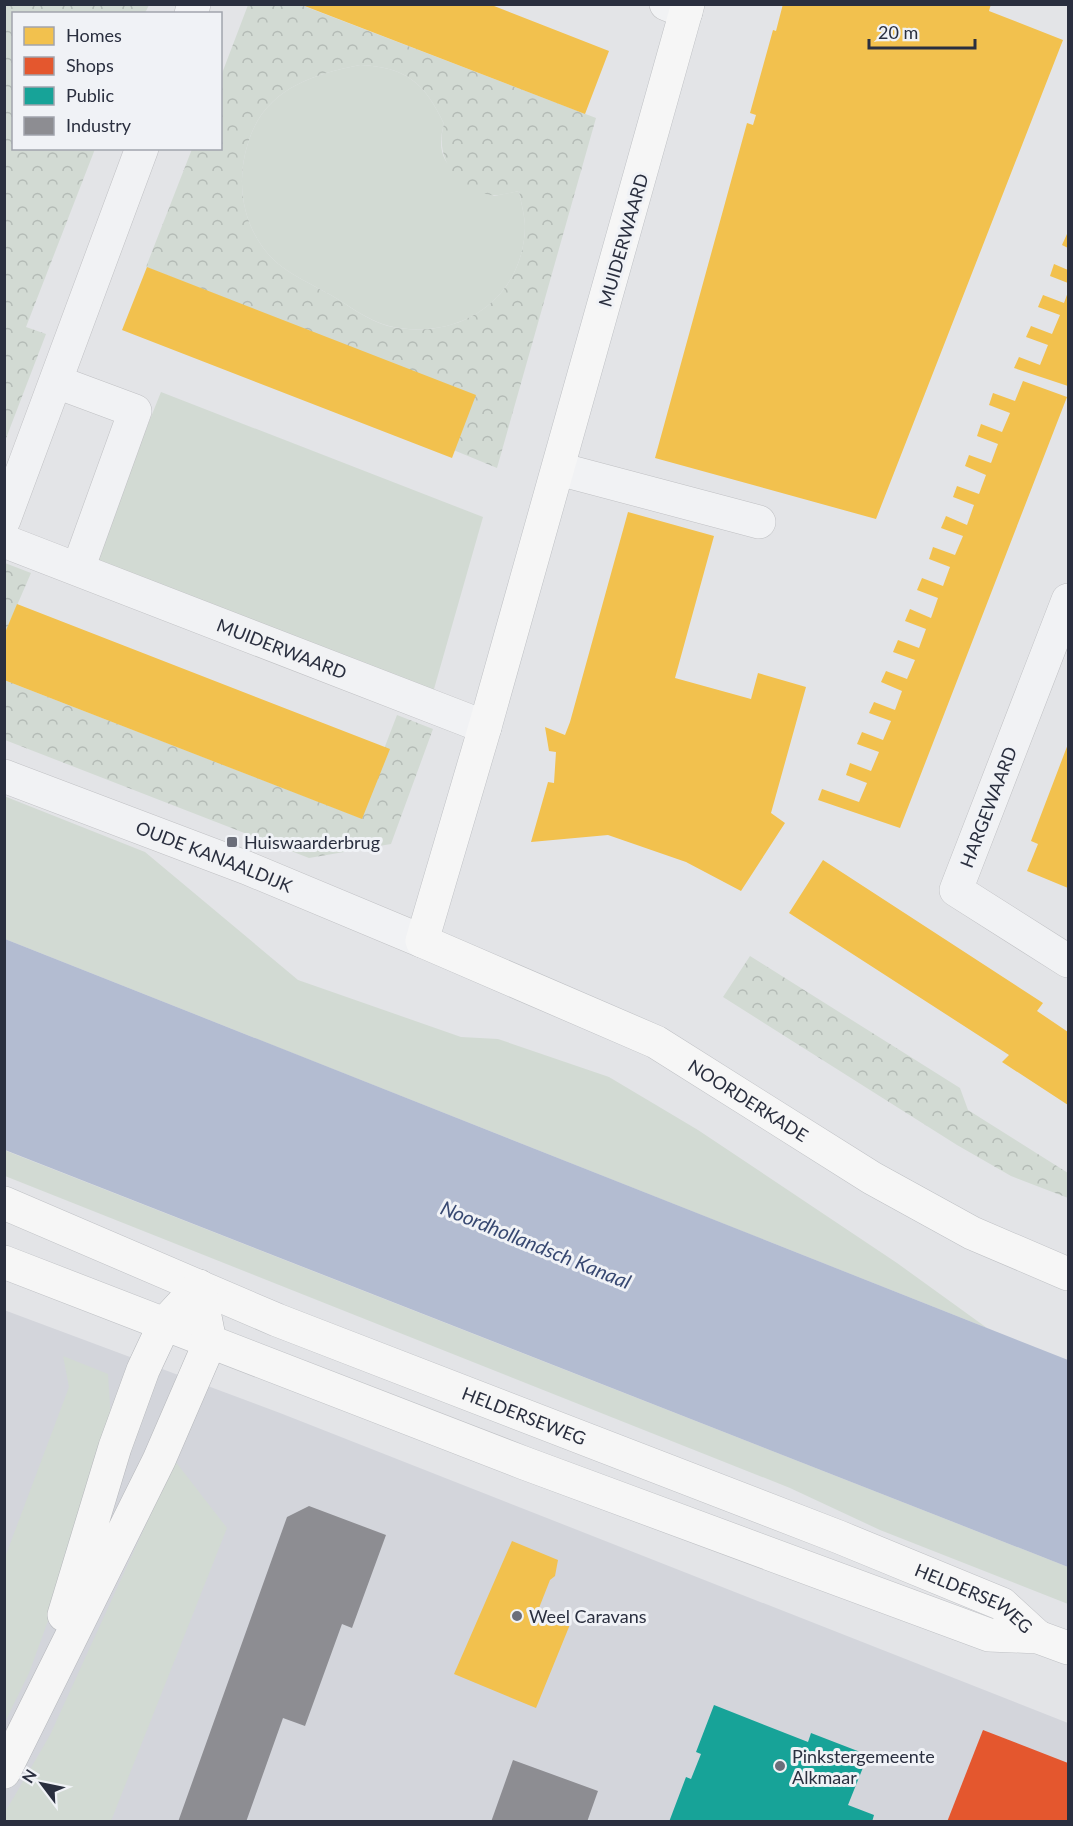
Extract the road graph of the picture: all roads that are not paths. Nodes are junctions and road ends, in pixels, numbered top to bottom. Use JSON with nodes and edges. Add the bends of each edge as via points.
{"nodes":[{"id":1,"x":680,"y":7,"type":"edge"},
{"id":2,"x":141,"y":150,"type":"edge"},
{"id":3,"x":57,"y":382,"type":"junction"},
{"id":4,"x":559,"y":468,"type":"junction"},
{"id":5,"x":4,"y":520,"type":"edge"},
{"id":6,"x":759,"y":522,"type":"dead end"},
{"id":7,"x":4,"y":541,"type":"edge"},
{"id":8,"x":78,"y":569,"type":"junction"},
{"id":9,"x":1068,"y":600,"type":"edge"},
{"id":10,"x":485,"y":727,"type":"junction"},
{"id":11,"x":4,"y":776,"type":"edge"},
{"id":12,"x":422,"y":941,"type":"junction"},
{"id":13,"x":1068,"y":961,"type":"edge"},
{"id":14,"x":4,"y":1203,"type":"edge"},
{"id":15,"x":4,"y":1262,"type":"edge"},
{"id":16,"x":1068,"y":1274,"type":"edge"},
{"id":17,"x":199,"y":1286,"type":"junction"},
{"id":18,"x":165,"y":1323,"type":"junction"},
{"id":19,"x":210,"y":1342,"type":"junction"},
{"id":20,"x":1038,"y":1637,"type":"junction"},
{"id":21,"x":1068,"y":1648,"type":"edge"},
{"id":22,"x":36,"y":1709,"type":"junction"},
{"id":23,"x":4,"y":1772,"type":"edge"}],
"edges":[{"from":1,"to":4,"type":"main road","name":"MUIDERWAARD"},
{"from":2,"to":3,"type":"street"},
{"from":3,"to":5,"type":"street"},
{"from":3,"to":8,"type":"street","via":[[135,411]]},
{"from":4,"to":6,"type":"street"},
{"from":4,"to":10,"type":"main road","name":"MUIDERWAARD"},
{"from":7,"to":8,"type":"street","name":"MUIDERWAARD"},
{"from":8,"to":10,"type":"street","name":"MUIDERWAARD"},
{"from":9,"to":13,"type":"street","name":"HARGEWAARD","via":[[956,890]]},
{"from":10,"to":12,"type":"main road","name":"MUIDERWAARD"},
{"from":11,"to":12,"type":"street","name":"OUDE KANAALDIJK","via":[[247,868]]},
{"from":12,"to":16,"type":"main road","name":"NOORDERKADE","via":[[656,1042],[881,1184],[972,1233]]},
{"from":14,"to":17,"type":"main road","name":"HELDERSEWEG"},
{"from":15,"to":18,"type":"main road","name":"HELDERSEWEG"},
{"from":17,"to":18,"type":"main road"},
{"from":17,"to":19,"type":"main road"},
{"from":17,"to":20,"type":"main road","name":"HELDERSEWEG","via":[[1002,1604]]},
{"from":18,"to":19,"type":"main road","name":"HELDERSEWEG"},
{"from":18,"to":22,"type":"main road","via":[[115,1447]]},
{"from":19,"to":20,"type":"main road","name":"HELDERSEWEG","via":[[989,1635]]},
{"from":19,"to":22,"type":"main road","via":[[159,1460]]},
{"from":20,"to":21,"type":"main road","name":"HELDERSEWEG"},
{"from":22,"to":23,"type":"main road"}]}
